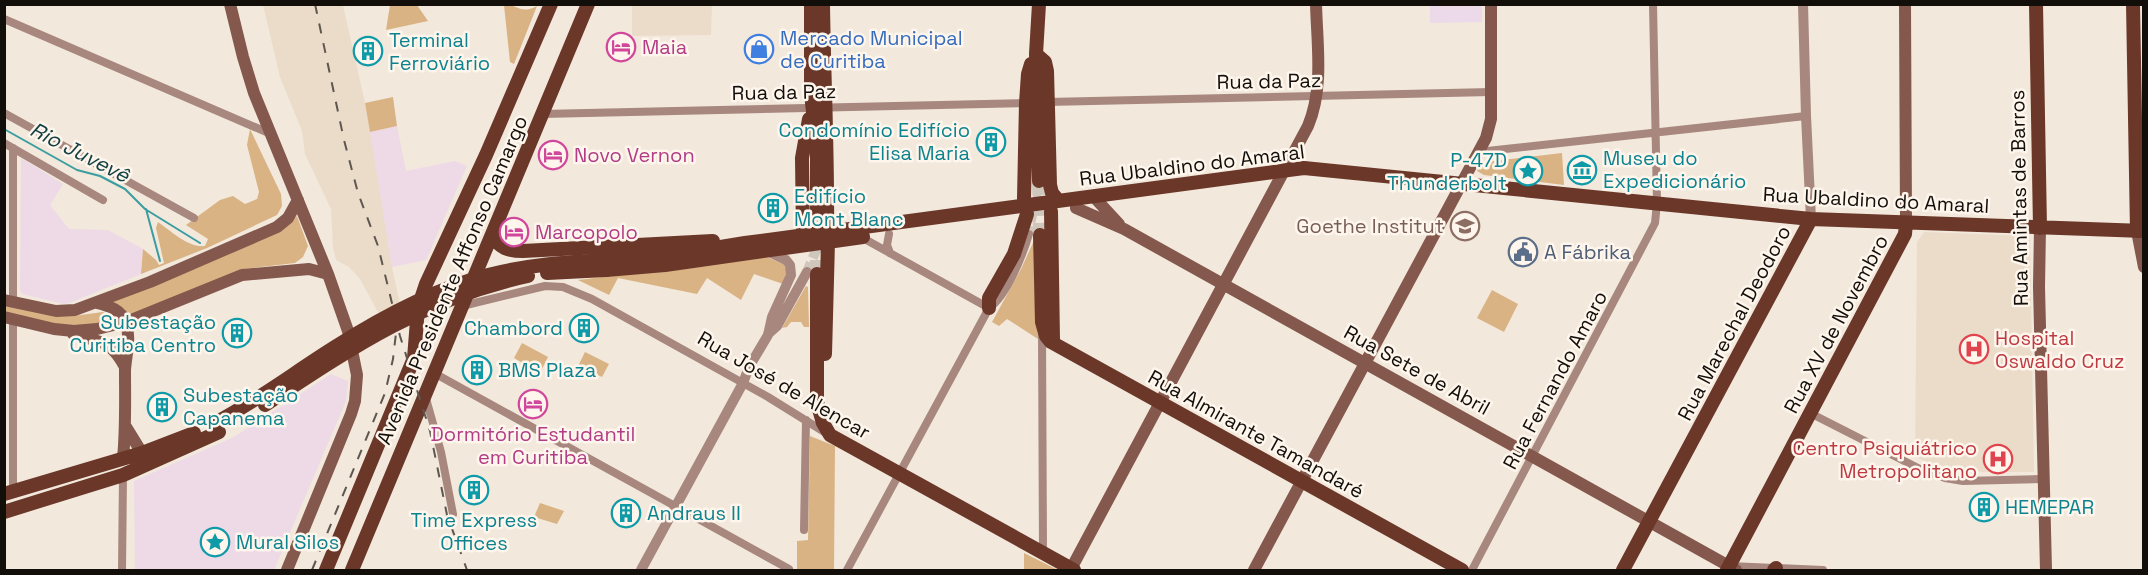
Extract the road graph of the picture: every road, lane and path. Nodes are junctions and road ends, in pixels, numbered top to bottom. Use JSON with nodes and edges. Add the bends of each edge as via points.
{"nodes":[{"id":1,"x":230,"y":4,"type":"edge"},
{"id":2,"x":551,"y":4,"type":"edge"},
{"id":3,"x":588,"y":4,"type":"edge"},
{"id":4,"x":811,"y":4,"type":"edge"},
{"id":5,"x":823,"y":4,"type":"edge"},
{"id":6,"x":1030,"y":4,"type":"edge"},
{"id":7,"x":1039,"y":4,"type":"edge"},
{"id":8,"x":1316,"y":4,"type":"edge"},
{"id":9,"x":1491,"y":4,"type":"edge"},
{"id":10,"x":1653,"y":4,"type":"edge"},
{"id":11,"x":1803,"y":4,"type":"edge"},
{"id":12,"x":1905,"y":4,"type":"edge"},
{"id":13,"x":2036,"y":4,"type":"edge"},
{"id":14,"x":2133,"y":4,"type":"edge"},
{"id":15,"x":4,"y":19,"type":"edge"},
{"id":16,"x":1036,"y":54,"type":"junction"},
{"id":17,"x":2139,"y":79,"type":"edge"},
{"id":18,"x":1491,"y":92,"type":"junction"},
{"id":19,"x":1317,"y":96,"type":"junction"},
{"id":20,"x":1047,"y":102,"type":"junction"},
{"id":21,"x":1026,"y":103,"type":"junction"},
{"id":22,"x":818,"y":108,"type":"junction"},
{"id":23,"x":4,"y":113,"type":"edge"},
{"id":24,"x":542,"y":114,"type":"junction"},
{"id":25,"x":1806,"y":116,"type":"junction"},
{"id":26,"x":1656,"y":133,"type":"junction"},
{"id":27,"x":272,"y":134,"type":"junction"},
{"id":28,"x":9,"y":146,"type":"edge"},
{"id":29,"x":1478,"y":152,"type":"junction"},
{"id":30,"x":1285,"y":170,"type":"junction"},
{"id":31,"x":1039,"y":181,"type":"tunnel mouth"},
{"id":32,"x":1461,"y":184,"type":"junction"},
{"id":33,"x":1094,"y":197,"type":"junction"},
{"id":34,"x":103,"y":200,"type":"dead end"},
{"id":35,"x":298,"y":200,"type":"junction"},
{"id":36,"x":1657,"y":203,"type":"junction"},
{"id":37,"x":1055,"y":206,"type":"junction"},
{"id":38,"x":1076,"y":208,"type":"joint"},
{"id":39,"x":1026,"y":210,"type":"junction"},
{"id":40,"x":817,"y":212,"type":"tunnel mouth"},
{"id":41,"x":194,"y":218,"type":"dead end"},
{"id":42,"x":1811,"y":219,"type":"junction"},
{"id":43,"x":1906,"y":223,"type":"junction"},
{"id":44,"x":2040,"y":228,"type":"junction"},
{"id":45,"x":1124,"y":229,"type":"junction"},
{"id":46,"x":2140,"y":231,"type":"edge"},
{"id":47,"x":889,"y":234,"type":"junction"},
{"id":48,"x":1035,"y":234,"type":"joint"},
{"id":49,"x":492,"y":235,"type":"junction"},
{"id":50,"x":802,"y":236,"type":"junction"},
{"id":51,"x":861,"y":237,"type":"junction"},
{"id":52,"x":827,"y":238,"type":"junction"},
{"id":53,"x":745,"y":243,"type":"junction"},
{"id":54,"x":767,"y":250,"type":"junction"},
{"id":55,"x":890,"y":253,"type":"junction"},
{"id":56,"x":606,"y":265,"type":"junction"},
{"id":57,"x":2144,"y":267,"type":"edge"},
{"id":58,"x":812,"y":273,"type":"joint"},
{"id":59,"x":328,"y":274,"type":"junction"},
{"id":60,"x":1224,"y":285,"type":"junction"},
{"id":61,"x":9,"y":301,"type":"edge"},
{"id":62,"x":97,"y":303,"type":"junction"},
{"id":63,"x":462,"y":306,"type":"junction"},
{"id":64,"x":989,"y":308,"type":"junction"},
{"id":65,"x":9,"y":318,"type":"edge"},
{"id":66,"x":126,"y":322,"type":"junction"},
{"id":67,"x":1042,"y":322,"type":"junction"},
{"id":68,"x":54,"y":329,"type":"junction"},
{"id":69,"x":768,"y":335,"type":"junction"},
{"id":70,"x":1054,"y":344,"type":"junction"},
{"id":71,"x":1042,"y":354,"type":"junction"},
{"id":72,"x":1365,"y":363,"type":"junction"},
{"id":73,"x":125,"y":367,"type":"junction"},
{"id":74,"x":434,"y":373,"type":"junction"},
{"id":75,"x":747,"y":385,"type":"junction"},
{"id":76,"x":425,"y":394,"type":"junction"},
{"id":77,"x":1160,"y":403,"type":"junction"},
{"id":78,"x":1810,"y":413,"type":"junction"},
{"id":79,"x":806,"y":420,"type":"junction"},
{"id":80,"x":126,"y":426,"type":"junction"},
{"id":81,"x":217,"y":428,"type":"junction"},
{"id":82,"x":826,"y":429,"type":"junction"},
{"id":83,"x":142,"y":453,"type":"junction"},
{"id":84,"x":1532,"y":457,"type":"junction"},
{"id":85,"x":123,"y":458,"type":"junction"},
{"id":86,"x":899,"y":474,"type":"junction"},
{"id":87,"x":123,"y":476,"type":"junction"},
{"id":88,"x":2044,"y":479,"type":"junction"},
{"id":89,"x":1302,"y":481,"type":"junction"},
{"id":90,"x":9,"y":492,"type":"edge"},
{"id":91,"x":676,"y":506,"type":"junction"},
{"id":92,"x":4,"y":512,"type":"edge"},
{"id":93,"x":453,"y":514,"type":"dead end"},
{"id":94,"x":1649,"y":523,"type":"junction"},
{"id":95,"x":804,"y":530,"type":"dead end"},
{"id":96,"x":1043,"y":553,"type":"junction"},
{"id":97,"x":789,"y":569,"type":"dead end"},
{"id":98,"x":1731,"y":569,"type":"edge"},
{"id":99,"x":1775,"y":569,"type":"edge"},
{"id":100,"x":122,"y":570,"type":"edge"},
{"id":101,"x":287,"y":570,"type":"edge"},
{"id":102,"x":326,"y":570,"type":"edge"},
{"id":103,"x":352,"y":570,"type":"edge"},
{"id":104,"x":641,"y":570,"type":"edge"},
{"id":105,"x":847,"y":570,"type":"edge"},
{"id":106,"x":1072,"y":570,"type":"edge"},
{"id":107,"x":1254,"y":570,"type":"edge"},
{"id":108,"x":1462,"y":570,"type":"edge"},
{"id":109,"x":1472,"y":570,"type":"edge"},
{"id":110,"x":1623,"y":570,"type":"edge"},
{"id":111,"x":1823,"y":570,"type":"edge"},
{"id":112,"x":2046,"y":570,"type":"edge"}],
"edges":[{"from":1,"to":27,"type":"main road","via":[[248,74]]},
{"from":2,"to":102,"type":"main road","name":"Avenida Presidente Affonso Camargo","via":[[429,277],[418,308],[414,358]]},
{"from":3,"to":24,"type":"main road","name":"Avenida Presidente Affonso Camargo"},
{"from":4,"to":22,"type":"main road"},
{"from":5,"to":22,"type":"main road"},
{"from":6,"to":16,"type":"main road"},
{"from":7,"to":16,"type":"main road"},
{"from":8,"to":19,"type":"main road"},
{"from":9,"to":18,"type":"main road"},
{"from":10,"to":26,"type":"street","name":"Rua Fernando Amaro"},
{"from":11,"to":25,"type":"street","name":"Rua Marechal Deodoro"},
{"from":12,"to":43,"type":"main road","name":"Rua XV de Novembro"},
{"from":13,"to":44,"type":"main road","name":"Rua Amintas de Barros"},
{"from":14,"to":17,"type":"main road"},
{"from":15,"to":27,"type":"street"},
{"from":16,"to":20,"type":"main road","via":[[1045,62]]},
{"from":16,"to":21,"type":"main road","via":[[1028,74]]},
{"from":16,"to":31,"type":"main road"},
{"from":17,"to":46,"type":"main road"},
{"from":18,"to":19,"type":"street","name":"Rua da Paz"},
{"from":18,"to":29,"type":"main road","via":[[1490,128]]},
{"from":19,"to":20,"type":"street","name":"Rua da Paz"},
{"from":19,"to":30,"type":"main road","via":[[1308,126]]},
{"from":20,"to":37,"type":"main road","via":[[1050,185]]},
{"from":21,"to":22,"type":"street","name":"Rua da Paz"},
{"from":21,"to":39,"type":"main road"},
{"from":22,"to":24,"type":"street","name":"Rua da Paz"},
{"from":22,"to":40,"type":"main road"},
{"from":22,"to":50,"type":"main road","via":[[802,158]]},
{"from":22,"to":52,"type":"main road","via":[[828,147]]},
{"from":23,"to":41,"type":"street"},
{"from":24,"to":49,"type":"main road","name":"Avenida Presidente Affonso Camargo"},
{"from":25,"to":26,"type":"street"},
{"from":25,"to":42,"type":"street","name":"Rua Marechal Deodoro"},
{"from":26,"to":29,"type":"street"},
{"from":26,"to":36,"type":"street","name":"Rua Fernando Amaro"},
{"from":27,"to":35,"type":"main road"},
{"from":28,"to":34,"type":"street"},
{"from":28,"to":61,"type":"street"},
{"from":29,"to":32,"type":"main road"},
{"from":30,"to":32,"type":"main road","name":"Rua Ubaldino do Amaral","via":[[1304,168]]},
{"from":30,"to":33,"type":"main road","name":"Rua Ubaldino do Amaral"},
{"from":30,"to":60,"type":"main road"},
{"from":32,"to":36,"type":"main road","name":"Rua Ubaldino do Amaral"},
{"from":32,"to":72,"type":"main road"},
{"from":33,"to":37,"type":"main road","name":"Rua Ubaldino do Amaral"},
{"from":33,"to":45,"type":"main road"},
{"from":35,"to":59,"type":"main road"},
{"from":35,"to":62,"type":"main road","via":[[288,218],[277,227]]},
{"from":36,"to":42,"type":"main road","name":"Rua Ubaldino do Amaral"},
{"from":36,"to":84,"type":"street","name":"Rua Fernando Amaro","via":[[1652,233]]},
{"from":37,"to":38,"type":"main road","name":"Rua Ubaldino do Amaral"},
{"from":37,"to":39,"type":"main road","name":"Rua Ubaldino do Amaral"},
{"from":37,"to":70,"type":"main road"},
{"from":38,"to":45,"type":"main road","name":"Rua Sete de Abril"},
{"from":39,"to":47,"type":"main road","name":"Rua Ubaldino do Amaral"},
{"from":39,"to":52,"type":"main road","name":"Rua Ubaldino do Amaral"},
{"from":39,"to":64,"type":"main road","via":[[1014,254],[989,298]]},
{"from":42,"to":43,"type":"main road","name":"Rua Ubaldino do Amaral"},
{"from":42,"to":94,"type":"main road","name":"Rua Marechal Deodoro"},
{"from":43,"to":44,"type":"main road","name":"Rua Ubaldino do Amaral"},
{"from":43,"to":78,"type":"main road","name":"Rua XV de Novembro","via":[[1905,234]]},
{"from":44,"to":46,"type":"main road","name":"Rua Ubaldino do Amaral"},
{"from":44,"to":88,"type":"main road","name":"Rua Amintas de Barros"},
{"from":45,"to":60,"type":"main road","name":"Rua Sete de Abril"},
{"from":46,"to":57,"type":"main road"},
{"from":47,"to":51,"type":"main road","name":"Rua Ubaldino do Amaral"},
{"from":47,"to":55,"type":"street"},
{"from":48,"to":64,"type":"street","via":[[997,303]]},
{"from":48,"to":67,"type":"main road"},
{"from":49,"to":53,"type":"main road","via":[[501,247],[523,251],[684,242]]},
{"from":49,"to":63,"type":"main road","name":"Avenida Presidente Affonso Camargo"},
{"from":50,"to":52,"type":"main road","name":"Rua Ubaldino do Amaral"},
{"from":50,"to":53,"type":"main road","name":"Rua Ubaldino do Amaral"},
{"from":51,"to":52,"type":"main road","name":"Rua Ubaldino do Amaral"},
{"from":51,"to":55,"type":"street"},
{"from":52,"to":54,"type":"main road","name":"Rua Ubaldino do Amaral"},
{"from":52,"to":82,"type":"main road"},
{"from":53,"to":56,"type":"main road","name":"Rua Ubaldino do Amaral"},
{"from":54,"to":56,"type":"main road","name":"Rua Ubaldino do Amaral","via":[[665,266]]},
{"from":54,"to":69,"type":"street","via":[[786,260],[791,275]]},
{"from":55,"to":64,"type":"street"},
{"from":56,"to":81,"type":"main road","bridge":true,"via":[[561,262],[517,269],[440,292],[346,340]]},
{"from":58,"to":69,"type":"street"},
{"from":58,"to":82,"type":"main road","via":[[817,402]]},
{"from":59,"to":66,"type":"main road","via":[[309,269],[242,275]]},
{"from":59,"to":101,"type":"main road","via":[[353,349],[357,387],[348,422]]},
{"from":60,"to":72,"type":"main road","name":"Rua Sete de Abril"},
{"from":60,"to":77,"type":"main road"},
{"from":61,"to":62,"type":"main road","via":[[65,312]]},
{"from":62,"to":66,"type":"main road","via":[[113,308]]},
{"from":63,"to":74,"type":"main road","name":"Avenida Presidente Affonso Camargo"},
{"from":63,"to":75,"type":"street","name":"Rua José de Alencar","via":[[545,286],[569,288]]},
{"from":64,"to":86,"type":"street"},
{"from":65,"to":68,"type":"main road"},
{"from":65,"to":90,"type":"street"},
{"from":66,"to":68,"type":"main road","via":[[85,331]]},
{"from":66,"to":73,"type":"main road"},
{"from":67,"to":70,"type":"main road"},
{"from":67,"to":71,"type":"street"},
{"from":68,"to":73,"type":"main road","via":[[107,344]]},
{"from":69,"to":75,"type":"street","via":[[749,367]]},
{"from":70,"to":71,"type":"street"},
{"from":70,"to":77,"type":"main road","name":"Rua Almirante Tamandaré"},
{"from":71,"to":96,"type":"street"},
{"from":72,"to":84,"type":"main road","name":"Rua Sete de Abril"},
{"from":72,"to":89,"type":"main road"},
{"from":73,"to":80,"type":"main road"},
{"from":74,"to":76,"type":"main road","name":"Avenida Presidente Affonso Camargo"},
{"from":74,"to":91,"type":"street"},
{"from":75,"to":79,"type":"street","name":"Rua José de Alencar"},
{"from":75,"to":91,"type":"street"},
{"from":76,"to":93,"type":"street"},
{"from":76,"to":103,"type":"main road","name":"Avenida Presidente Affonso Camargo"},
{"from":77,"to":89,"type":"main road","name":"Rua Almirante Tamandaré"},
{"from":77,"to":106,"type":"main road"},
{"from":78,"to":88,"type":"street","via":[[1932,475],[1963,481]]},
{"from":78,"to":98,"type":"main road","name":"Rua XV de Novembro"},
{"from":79,"to":82,"type":"street","name":"Rua José de Alencar"},
{"from":79,"to":95,"type":"street"},
{"from":80,"to":83,"type":"main road"},
{"from":80,"to":85,"type":"main road"},
{"from":81,"to":83,"type":"main road"},
{"from":81,"to":87,"type":"main road"},
{"from":82,"to":86,"type":"main road","name":"Rua José de Alencar"},
{"from":83,"to":85,"type":"main road"},
{"from":84,"to":94,"type":"main road","name":"Rua Sete de Abril"},
{"from":84,"to":109,"type":"street","name":"Rua Fernando Amaro"},
{"from":85,"to":90,"type":"main road"},
{"from":86,"to":96,"type":"main road","name":"Rua José de Alencar"},
{"from":86,"to":105,"type":"street"},
{"from":87,"to":92,"type":"main road"},
{"from":87,"to":100,"type":"street"},
{"from":88,"to":112,"type":"main road","name":"Rua Amintas de Barros"},
{"from":89,"to":107,"type":"main road"},
{"from":89,"to":108,"type":"main road","name":"Rua Almirante Tamandaré"},
{"from":91,"to":97,"type":"street"},
{"from":91,"to":104,"type":"street"},
{"from":94,"to":98,"type":"main road","name":"Rua Sete de Abril"},
{"from":94,"to":110,"type":"main road","name":"Rua Marechal Deodoro"},
{"from":96,"to":106,"type":"main road","name":"Rua José de Alencar"},
{"from":98,"to":99,"type":"street"},
{"from":99,"to":111,"type":"street"}]}
